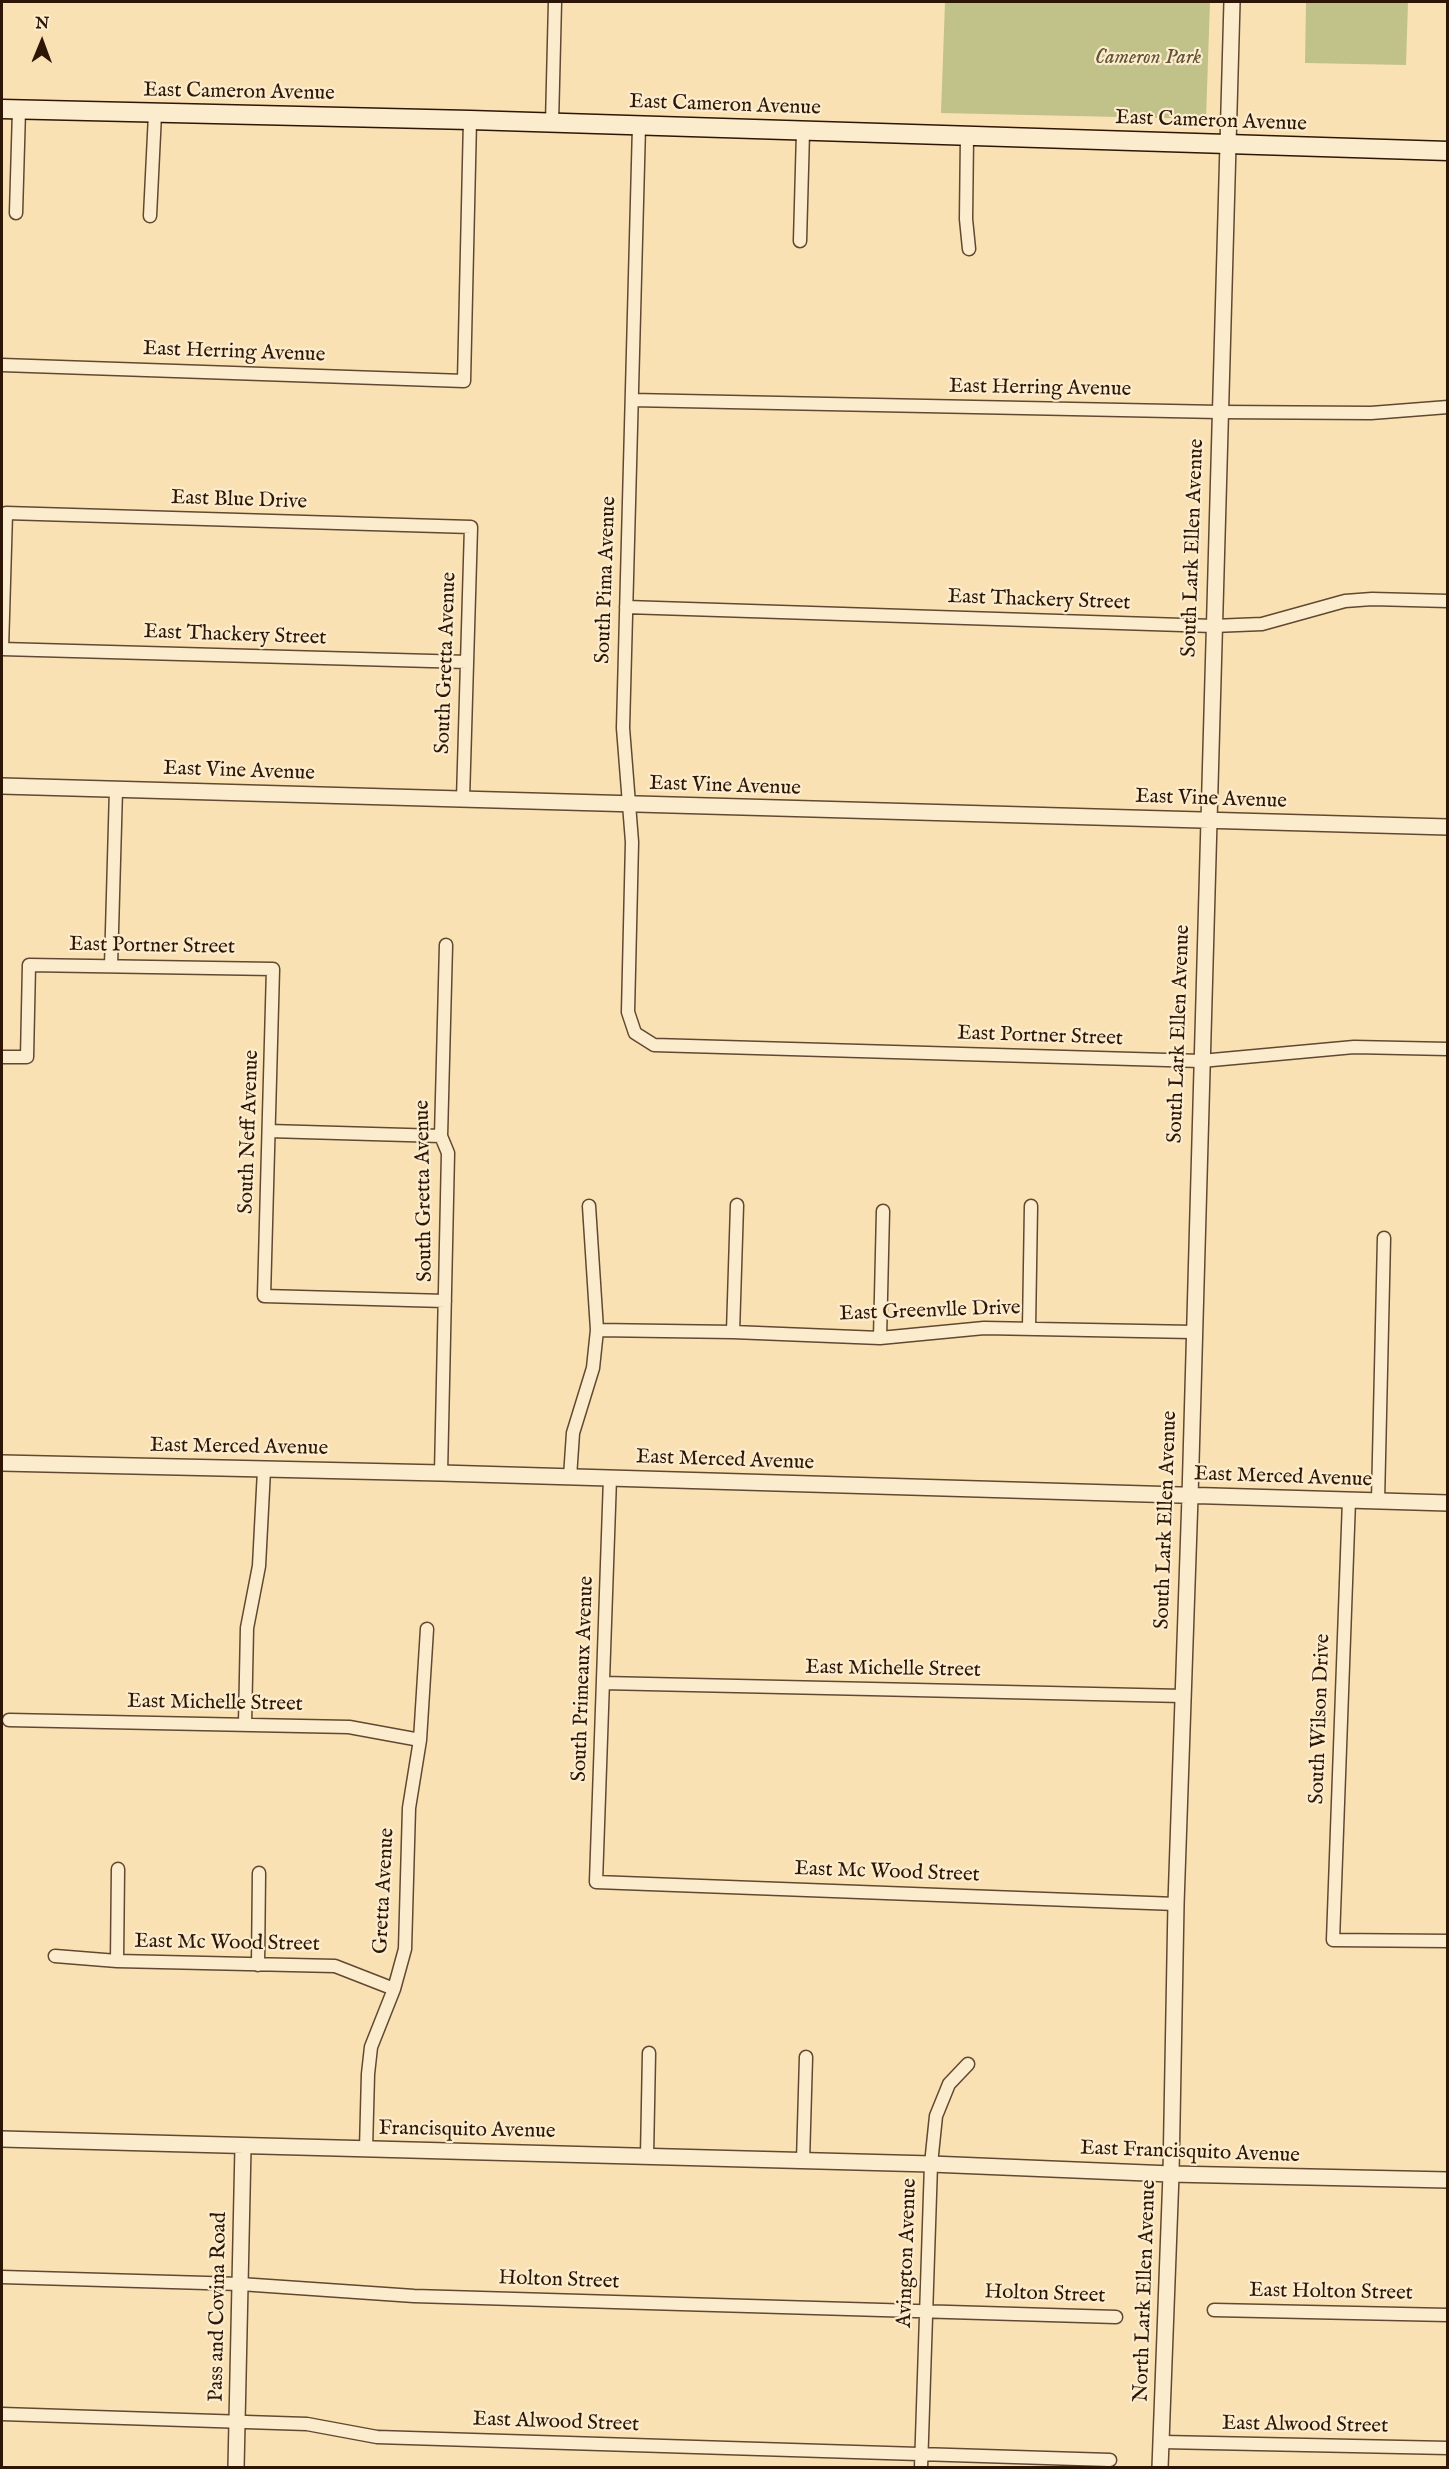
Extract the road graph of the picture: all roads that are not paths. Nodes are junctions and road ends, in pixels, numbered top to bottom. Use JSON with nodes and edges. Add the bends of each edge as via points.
{"nodes":[{"id":1,"x":555,"y":2,"type":"edge"},
{"id":2,"x":1232,"y":2,"type":"edge"},
{"id":3,"x":10,"y":109,"type":"edge"},
{"id":4,"x":155,"y":114,"type":"junction"},
{"id":5,"x":471,"y":120,"type":"junction"},
{"id":6,"x":552,"y":123,"type":"junction"},
{"id":7,"x":639,"y":126,"type":"junction"},
{"id":8,"x":804,"y":132,"type":"junction"},
{"id":9,"x":967,"y":136,"type":"junction"},
{"id":10,"x":1228,"y":145,"type":"junction"},
{"id":11,"x":1448,"y":151,"type":"edge"},
{"id":12,"x":16,"y":213,"type":"dead end"},
{"id":13,"x":150,"y":216,"type":"dead end"},
{"id":14,"x":800,"y":241,"type":"dead end"},
{"id":15,"x":969,"y":249,"type":"dead end"},
{"id":16,"x":2,"y":365,"type":"edge"},
{"id":17,"x":632,"y":399,"type":"junction"},
{"id":18,"x":1448,"y":407,"type":"edge"},
{"id":19,"x":1219,"y":412,"type":"junction"},
{"id":20,"x":471,"y":527,"type":"joint"},
{"id":21,"x":1448,"y":601,"type":"edge"},
{"id":22,"x":626,"y":607,"type":"junction"},
{"id":23,"x":1213,"y":626,"type":"junction"},
{"id":24,"x":2,"y":649,"type":"edge"},
{"id":25,"x":467,"y":662,"type":"junction"},
{"id":26,"x":2,"y":786,"type":"edge"},
{"id":27,"x":116,"y":789,"type":"junction"},
{"id":28,"x":463,"y":799,"type":"junction"},
{"id":29,"x":628,"y":805,"type":"junction"},
{"id":30,"x":1208,"y":821,"type":"junction"},
{"id":31,"x":1448,"y":827,"type":"edge"},
{"id":32,"x":446,"y":945,"type":"dead end"},
{"id":33,"x":111,"y":966,"type":"junction"},
{"id":34,"x":273,"y":969,"type":"joint"},
{"id":35,"x":635,"y":1033,"type":"joint"},
{"id":36,"x":1448,"y":1049,"type":"edge"},
{"id":37,"x":2,"y":1057,"type":"edge"},
{"id":38,"x":1201,"y":1061,"type":"junction"},
{"id":39,"x":270,"y":1131,"type":"junction"},
{"id":40,"x":441,"y":1136,"type":"junction"},
{"id":41,"x":737,"y":1205,"type":"dead end"},
{"id":42,"x":589,"y":1206,"type":"dead end"},
{"id":43,"x":1031,"y":1206,"type":"dead end"},
{"id":44,"x":884,"y":1211,"type":"dead end"},
{"id":45,"x":1384,"y":1238,"type":"dead end"},
{"id":46,"x":445,"y":1301,"type":"junction"},
{"id":47,"x":1029,"y":1328,"type":"junction"},
{"id":48,"x":597,"y":1330,"type":"junction"},
{"id":49,"x":733,"y":1332,"type":"junction"},
{"id":50,"x":1193,"y":1332,"type":"junction"},
{"id":51,"x":880,"y":1338,"type":"junction"},
{"id":52,"x":2,"y":1463,"type":"edge"},
{"id":53,"x":264,"y":1470,"type":"junction"},
{"id":54,"x":441,"y":1473,"type":"junction"},
{"id":55,"x":570,"y":1477,"type":"junction"},
{"id":56,"x":610,"y":1478,"type":"junction"},
{"id":57,"x":1190,"y":1497,"type":"junction"},
{"id":58,"x":1349,"y":1500,"type":"junction"},
{"id":59,"x":1378,"y":1502,"type":"junction"},
{"id":60,"x":1448,"y":1503,"type":"edge"},
{"id":61,"x":427,"y":1629,"type":"dead end"},
{"id":62,"x":603,"y":1683,"type":"junction"},
{"id":63,"x":1183,"y":1696,"type":"junction"},
{"id":64,"x":9,"y":1720,"type":"dead end"},
{"id":65,"x":245,"y":1724,"type":"junction"},
{"id":66,"x":420,"y":1740,"type":"junction"},
{"id":67,"x":118,"y":1869,"type":"dead end"},
{"id":68,"x":260,"y":1873,"type":"dead end"},
{"id":69,"x":596,"y":1882,"type":"joint"},
{"id":70,"x":1176,"y":1904,"type":"junction"},
{"id":71,"x":1448,"y":1941,"type":"edge"},
{"id":72,"x":55,"y":1956,"type":"dead end"},
{"id":73,"x":117,"y":1961,"type":"junction"},
{"id":74,"x":258,"y":1965,"type":"junction"},
{"id":75,"x":394,"y":1989,"type":"junction"},
{"id":76,"x":649,"y":2054,"type":"dead end"},
{"id":77,"x":806,"y":2057,"type":"dead end"},
{"id":78,"x":968,"y":2064,"type":"dead end"},
{"id":79,"x":1173,"y":2068,"type":"joint"},
{"id":80,"x":2,"y":2139,"type":"edge"},
{"id":81,"x":243,"y":2147,"type":"junction"},
{"id":82,"x":366,"y":2149,"type":"junction"},
{"id":83,"x":647,"y":2156,"type":"junction"},
{"id":84,"x":803,"y":2161,"type":"junction"},
{"id":85,"x":931,"y":2164,"type":"junction"},
{"id":86,"x":1171,"y":2174,"type":"junction"},
{"id":87,"x":1448,"y":2180,"type":"edge"},
{"id":88,"x":2,"y":2277,"type":"edge"},
{"id":89,"x":240,"y":2284,"type":"junction"},
{"id":90,"x":1214,"y":2310,"type":"dead end"},
{"id":91,"x":926,"y":2311,"type":"junction"},
{"id":92,"x":1448,"y":2315,"type":"edge"},
{"id":93,"x":1116,"y":2317,"type":"dead end"},
{"id":94,"x":2,"y":2414,"type":"edge"},
{"id":95,"x":237,"y":2421,"type":"junction"},
{"id":96,"x":1163,"y":2442,"type":"junction"},
{"id":97,"x":1448,"y":2448,"type":"edge"},
{"id":98,"x":921,"y":2454,"type":"junction"},
{"id":99,"x":1110,"y":2460,"type":"dead end"},
{"id":100,"x":237,"y":2468,"type":"edge"},
{"id":101,"x":921,"y":2468,"type":"edge"},
{"id":102,"x":1160,"y":2468,"type":"edge"}],
"edges":[{"from":1,"to":6,"type":"street"},
{"from":2,"to":10,"type":"street","name":"South Lark Ellen Avenue"},
{"from":3,"to":4,"type":"main road","name":"East Cameron Avenue"},
{"from":3,"to":12,"type":"street"},
{"from":4,"to":5,"type":"main road","name":"East Cameron Avenue"},
{"from":4,"to":13,"type":"street"},
{"from":5,"to":6,"type":"main road","name":"East Cameron Avenue"},
{"from":5,"to":16,"type":"street","name":"East Herring Avenue","via":[[464,381]]},
{"from":6,"to":7,"type":"main road","name":"East Cameron Avenue"},
{"from":7,"to":8,"type":"main road","name":"East Cameron Avenue"},
{"from":7,"to":17,"type":"street","name":"South Pima Avenue"},
{"from":8,"to":9,"type":"main road","name":"East Cameron Avenue"},
{"from":8,"to":14,"type":"street"},
{"from":9,"to":10,"type":"main road","name":"East Cameron Avenue"},
{"from":9,"to":15,"type":"street"},
{"from":10,"to":11,"type":"main road","name":"East Cameron Avenue"},
{"from":10,"to":19,"type":"street","name":"South Lark Ellen Avenue"},
{"from":17,"to":19,"type":"street","name":"East Herring Avenue"},
{"from":17,"to":22,"type":"street","name":"South Pima Avenue"},
{"from":18,"to":19,"type":"street","name":"East Herring Avenue","via":[[1371,413]]},
{"from":19,"to":23,"type":"street","name":"South Lark Ellen Avenue"},
{"from":20,"to":24,"type":"street","name":"East Blue Drive","via":[[6,513]]},
{"from":20,"to":25,"type":"street","name":"South Gretta Avenue"},
{"from":21,"to":23,"type":"street","name":"East Thackery Street","via":[[1345,601],[1262,624]]},
{"from":22,"to":23,"type":"street","name":"East Thackery Street"},
{"from":22,"to":29,"type":"street","name":"South Pima Avenue","via":[[623,728]]},
{"from":23,"to":30,"type":"street","name":"South Lark Ellen Avenue"},
{"from":24,"to":25,"type":"street","name":"East Thackery Street"},
{"from":25,"to":28,"type":"street","name":"South Gretta Avenue"},
{"from":26,"to":27,"type":"street","name":"East Vine Avenue"},
{"from":27,"to":28,"type":"street","name":"East Vine Avenue"},
{"from":27,"to":33,"type":"street"},
{"from":28,"to":29,"type":"street","name":"East Vine Avenue"},
{"from":29,"to":30,"type":"street","name":"East Vine Avenue"},
{"from":29,"to":35,"type":"street","name":"South Pima Avenue","via":[[632,842],[628,1012]]},
{"from":30,"to":31,"type":"street","name":"East Vine Avenue"},
{"from":30,"to":38,"type":"street","name":"South Lark Ellen Avenue"},
{"from":32,"to":40,"type":"street","name":"South Gretta Avenue"},
{"from":33,"to":34,"type":"street","name":"East Portner Street"},
{"from":33,"to":37,"type":"street","name":"East Portner Street","via":[[29,964],[27,1057]]},
{"from":34,"to":39,"type":"street","name":"South Neff Avenue"},
{"from":35,"to":38,"type":"street","name":"East Portner Street","via":[[654,1045]]},
{"from":36,"to":38,"type":"street","name":"East Portner Street","via":[[1354,1047]]},
{"from":38,"to":50,"type":"street","name":"South Lark Ellen Avenue"},
{"from":39,"to":40,"type":"street"},
{"from":39,"to":46,"type":"street","name":"South Neff Avenue","via":[[264,1296]]},
{"from":40,"to":46,"type":"street","name":"South Gretta Avenue","via":[[448,1153]]},
{"from":41,"to":49,"type":"street"},
{"from":42,"to":48,"type":"street"},
{"from":43,"to":47,"type":"street"},
{"from":44,"to":51,"type":"street"},
{"from":45,"to":59,"type":"street"},
{"from":46,"to":54,"type":"street","name":"South Gretta Avenue"},
{"from":47,"to":50,"type":"street","name":"East Greenvlle Drive"},
{"from":47,"to":51,"type":"street","name":"East Greenvlle Drive","via":[[984,1328]]},
{"from":48,"to":49,"type":"street","name":"East Greenvlle Drive"},
{"from":48,"to":55,"type":"street","via":[[593,1368],[573,1433]]},
{"from":49,"to":51,"type":"street","name":"East Greenvlle Drive"},
{"from":50,"to":57,"type":"street","name":"South Lark Ellen Avenue"},
{"from":52,"to":53,"type":"street","name":"East Merced Avenue"},
{"from":53,"to":54,"type":"street","name":"East Merced Avenue"},
{"from":53,"to":65,"type":"street","via":[[259,1566],[247,1628]]},
{"from":54,"to":55,"type":"street","name":"East Merced Avenue"},
{"from":55,"to":56,"type":"street","name":"East Merced Avenue"},
{"from":56,"to":57,"type":"street","name":"East Merced Avenue"},
{"from":56,"to":62,"type":"street","name":"South Primeaux Avenue"},
{"from":57,"to":58,"type":"street","name":"East Merced Avenue"},
{"from":57,"to":63,"type":"street","name":"South Lark Ellen Avenue"},
{"from":58,"to":59,"type":"street","name":"East Merced Avenue"},
{"from":58,"to":71,"type":"street","name":"South Wilson Drive","via":[[1333,1940]]},
{"from":59,"to":60,"type":"street","name":"East Merced Avenue"},
{"from":61,"to":66,"type":"street"},
{"from":62,"to":63,"type":"street","name":"East Michelle Street"},
{"from":62,"to":69,"type":"street","name":"South Primeaux Avenue"},
{"from":63,"to":70,"type":"street","name":"South Lark Ellen Avenue"},
{"from":64,"to":65,"type":"street","name":"East Michelle Street"},
{"from":65,"to":66,"type":"street","name":"East Michelle Street","via":[[349,1727]]},
{"from":66,"to":75,"type":"street","name":"Gretta Avenue","via":[[409,1809],[405,1949]]},
{"from":67,"to":73,"type":"street"},
{"from":68,"to":74,"type":"street"},
{"from":69,"to":70,"type":"street","name":"East Mc Wood Street"},
{"from":70,"to":79,"type":"street","name":"South Lark Ellen Avenue"},
{"from":72,"to":73,"type":"street","name":"East Mc Wood Street"},
{"from":73,"to":74,"type":"street","name":"East Mc Wood Street"},
{"from":74,"to":75,"type":"street","name":"East Mc Wood Street","via":[[335,1966]]},
{"from":75,"to":82,"type":"street","name":"Gretta Avenue","via":[[371,2047]]},
{"from":76,"to":83,"type":"street"},
{"from":77,"to":84,"type":"street"},
{"from":78,"to":85,"type":"street","name":"Avington Avenue","via":[[949,2084],[936,2116]]},
{"from":79,"to":86,"type":"street","name":"North Lark Ellen Avenue"},
{"from":80,"to":81,"type":"street","name":"Francisquito Avenue"},
{"from":81,"to":82,"type":"street","name":"Francisquito Avenue"},
{"from":81,"to":89,"type":"street","name":"Pass and Covina Road"},
{"from":82,"to":83,"type":"street","name":"Francisquito Avenue"},
{"from":83,"to":84,"type":"street","name":"Francisquito Avenue"},
{"from":84,"to":85,"type":"street","name":"Francisquito Avenue"},
{"from":85,"to":86,"type":"street","name":"East Francisquito Avenue"},
{"from":85,"to":91,"type":"street","name":"Avington Avenue"},
{"from":86,"to":87,"type":"street","name":"East Francisquito Avenue"},
{"from":86,"to":96,"type":"street","name":"North Lark Ellen Avenue"},
{"from":88,"to":89,"type":"street","name":"Holton Street"},
{"from":89,"to":91,"type":"street","name":"Holton Street","via":[[414,2296]]},
{"from":89,"to":95,"type":"street","name":"Pass and Covina Road"},
{"from":90,"to":92,"type":"street","name":"East Holton Street"},
{"from":91,"to":93,"type":"street","name":"Holton Street"},
{"from":91,"to":98,"type":"street","name":"Avington Avenue"},
{"from":94,"to":95,"type":"street","name":"East Alwood Street"},
{"from":95,"to":98,"type":"street","name":"East Alwood Street","via":[[307,2424],[377,2437]]},
{"from":95,"to":100,"type":"street","name":"Pass and Covina Road"},
{"from":96,"to":97,"type":"street","name":"East Alwood Street"},
{"from":96,"to":102,"type":"street"},
{"from":98,"to":99,"type":"street","name":"East Alwood Street"},
{"from":98,"to":101,"type":"street","name":"Avington Avenue"}]}
